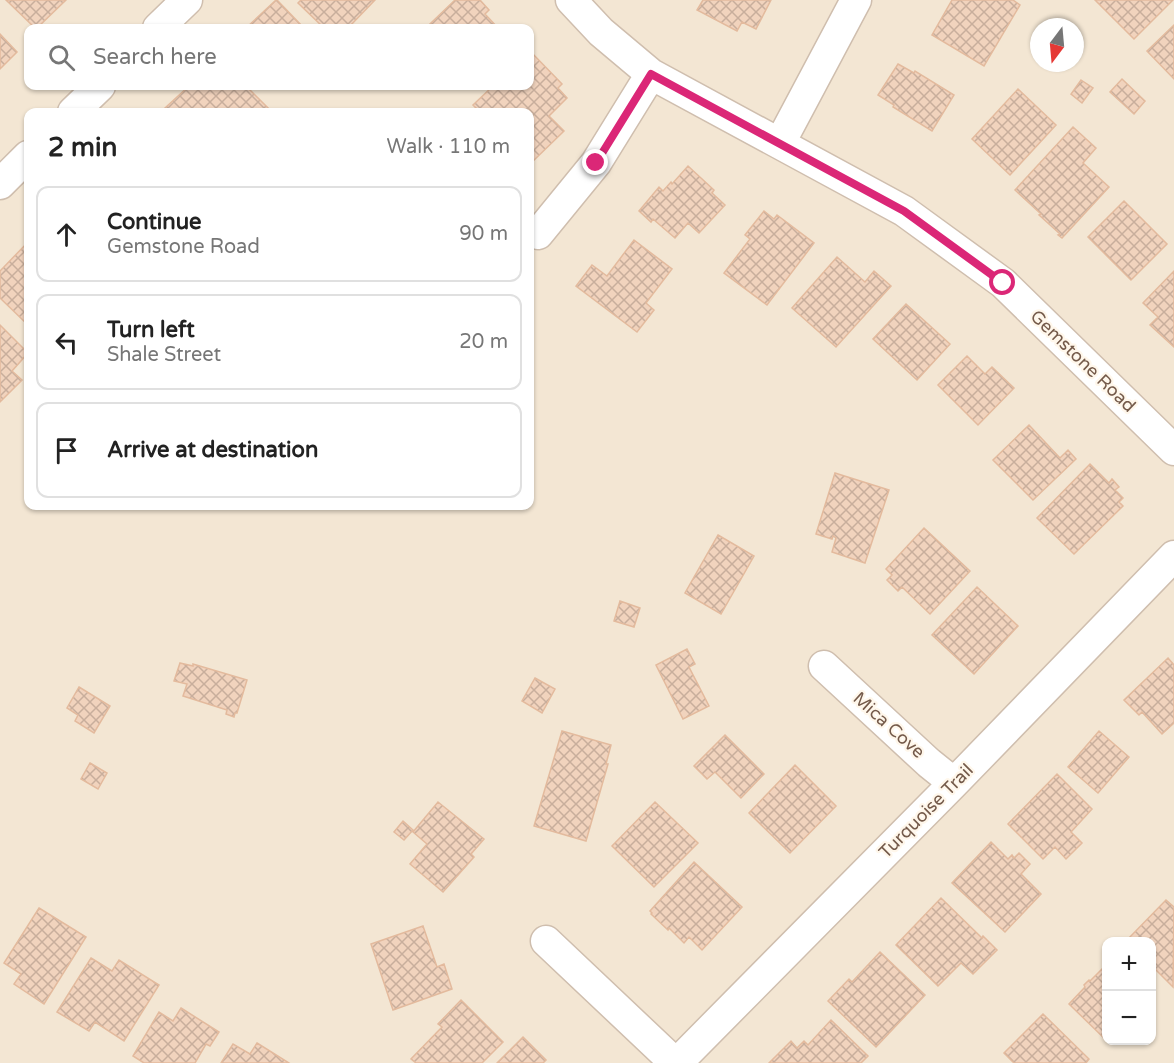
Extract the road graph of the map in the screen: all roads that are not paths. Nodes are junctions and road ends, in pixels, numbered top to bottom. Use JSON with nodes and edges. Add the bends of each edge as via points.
{"nodes":[{"id":1,"x":187,"y":0,"type":"edge"},
{"id":2,"x":571,"y":0,"type":"edge"},
{"id":3,"x":856,"y":0,"type":"edge"},
{"id":4,"x":162,"y":24,"type":"edge"},
{"id":5,"x":651,"y":74,"type":"junction"},
{"id":6,"x":96,"y":90,"type":"edge"},
{"id":7,"x":77,"y":108,"type":"edge"},
{"id":8,"x":780,"y":143,"type":"junction"},
{"id":9,"x":24,"y":160,"type":"edge"},
{"id":10,"x":0,"y":184,"type":"edge"},
{"id":11,"x":538,"y":234,"type":"dead end"},
{"id":12,"x":1174,"y":450,"type":"edge"},
{"id":13,"x":1174,"y":556,"type":"edge"},
{"id":14,"x":824,"y":666,"type":"dead end"},
{"id":15,"x":954,"y":783,"type":"junction"},
{"id":16,"x":546,"y":941,"type":"dead end"},
{"id":17,"x":676,"y":1063,"type":"edge"}],
"edges":[{"from":1,"to":4,"type":"street"},
{"from":2,"to":5,"type":"street","name":"Gemstone Road","via":[[601,32]]},
{"from":3,"to":8,"type":"street"},
{"from":5,"to":8,"type":"street","name":"Gemstone Road"},
{"from":5,"to":11,"type":"street","via":[[596,163]]},
{"from":6,"to":7,"type":"street"},
{"from":8,"to":12,"type":"street","name":"Gemstone Road","via":[[904,211],[1003,283]]},
{"from":9,"to":10,"type":"street"},
{"from":13,"to":15,"type":"street","name":"Turquoise Trail"},
{"from":14,"to":15,"type":"street","name":"Mica Cove"},
{"from":15,"to":17,"type":"street","name":"Turquoise Trail"},
{"from":16,"to":17,"type":"street"}]}
